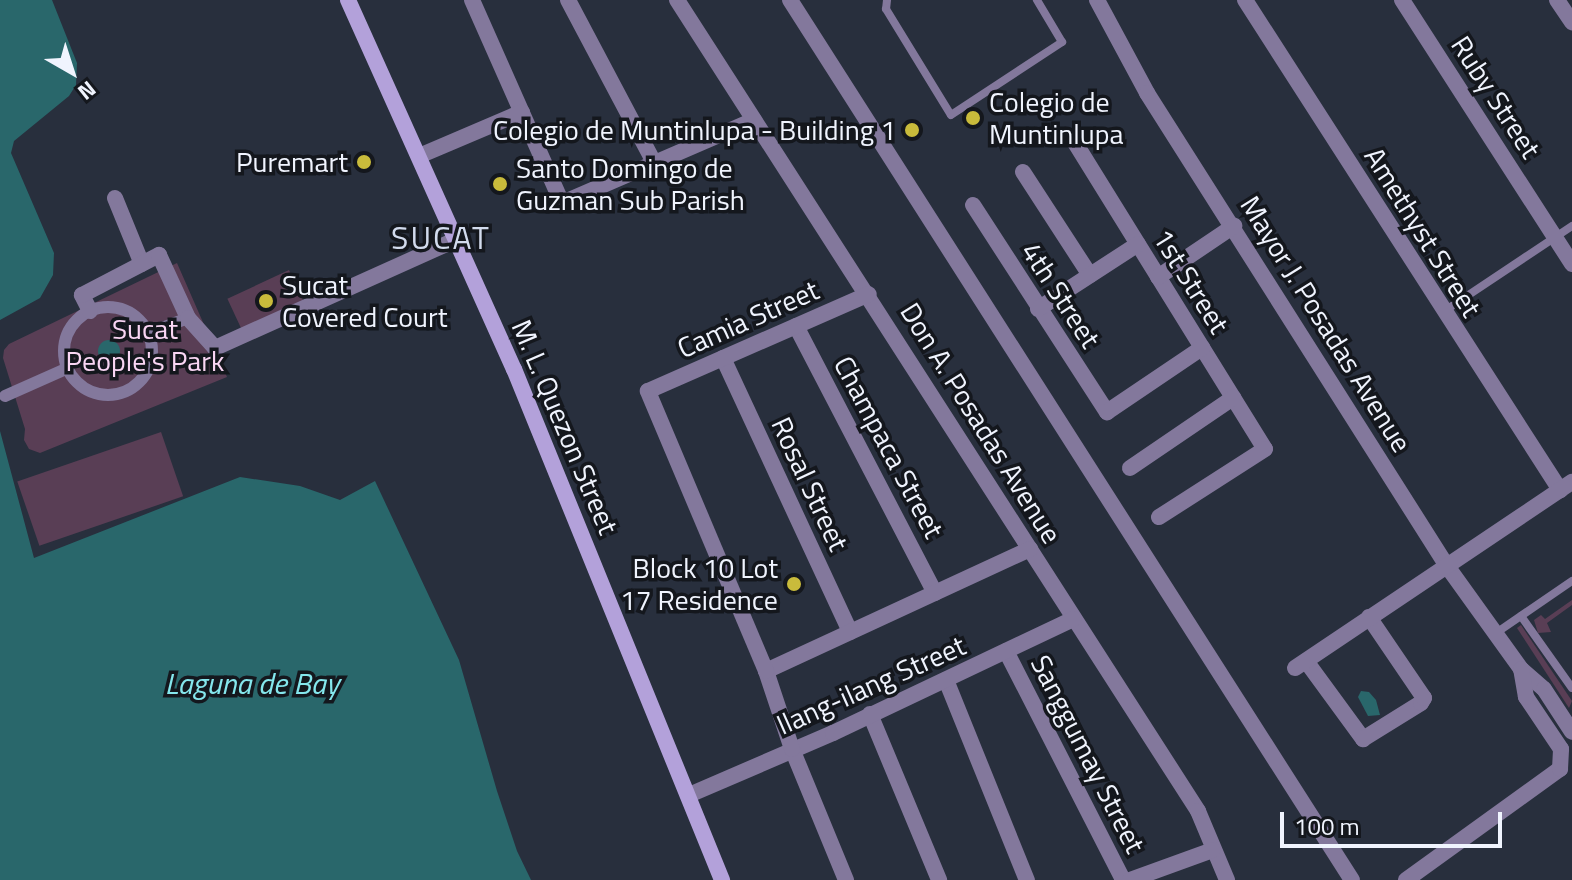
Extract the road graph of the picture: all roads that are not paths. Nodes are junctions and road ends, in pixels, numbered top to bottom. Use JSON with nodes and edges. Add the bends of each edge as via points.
{"nodes":[{"id":1,"x":348,"y":0,"type":"edge"},
{"id":2,"x":472,"y":0,"type":"edge"},
{"id":3,"x":568,"y":0,"type":"edge"},
{"id":4,"x":677,"y":0,"type":"edge"},
{"id":5,"x":790,"y":0,"type":"edge"},
{"id":6,"x":887,"y":0,"type":"edge"},
{"id":7,"x":1037,"y":0,"type":"edge"},
{"id":8,"x":1097,"y":0,"type":"edge"},
{"id":9,"x":1245,"y":0,"type":"edge"},
{"id":10,"x":1402,"y":0,"type":"edge"},
{"id":11,"x":1557,"y":0,"type":"edge"},
{"id":12,"x":1572,"y":22,"type":"edge"},
{"id":13,"x":522,"y":112,"type":"junction"},
{"id":14,"x":754,"y":120,"type":"junction"},
{"id":15,"x":1074,"y":141,"type":"dead end"},
{"id":16,"x":419,"y":156,"type":"junction"},
{"id":17,"x":655,"y":164,"type":"junction"},
{"id":18,"x":1023,"y":172,"type":"dead end"},
{"id":19,"x":115,"y":198,"type":"dead end"},
{"id":20,"x":973,"y":205,"type":"dead end"},
{"id":21,"x":1234,"y":226,"type":"junction"},
{"id":22,"x":1572,"y":226,"type":"edge"},
{"id":23,"x":1555,"y":237,"type":"junction"},
{"id":24,"x":457,"y":239,"type":"junction"},
{"id":25,"x":1138,"y":244,"type":"junction"},
{"id":26,"x":142,"y":264,"type":"junction"},
{"id":27,"x":1572,"y":264,"type":"edge"},
{"id":28,"x":1090,"y":275,"type":"junction"},
{"id":29,"x":1158,"y":277,"type":"junction"},
{"id":30,"x":869,"y":294,"type":"junction"},
{"id":31,"x":1038,"y":309,"type":"junction"},
{"id":32,"x":90,"y":311,"type":"junction"},
{"id":33,"x":1443,"y":313,"type":"junction"},
{"id":34,"x":188,"y":318,"type":"junction"},
{"id":35,"x":796,"y":326,"type":"junction"},
{"id":36,"x":149,"y":333,"type":"junction"},
{"id":37,"x":1202,"y":348,"type":"junction"},
{"id":38,"x":723,"y":358,"type":"junction"},
{"id":39,"x":68,"y":368,"type":"junction"},
{"id":40,"x":5,"y":396,"type":"dead end"},
{"id":41,"x":1233,"y":398,"type":"junction"},
{"id":42,"x":1130,"y":468,"type":"dead end"},
{"id":43,"x":1566,"y":486,"type":"edge"},
{"id":44,"x":1159,"y":517,"type":"dead end"},
{"id":45,"x":1030,"y":549,"type":"junction"},
{"id":46,"x":1447,"y":566,"type":"junction"},
{"id":47,"x":1572,"y":581,"type":"edge"},
{"id":48,"x":935,"y":593,"type":"junction"},
{"id":49,"x":1521,"y":616,"type":"junction"},
{"id":50,"x":1369,"y":617,"type":"junction"},
{"id":51,"x":1073,"y":619,"type":"junction"},
{"id":52,"x":850,"y":632,"type":"junction"},
{"id":53,"x":1496,"y":633,"type":"junction"},
{"id":54,"x":1006,"y":651,"type":"junction"},
{"id":55,"x":1521,"y":669,"type":"junction"},
{"id":56,"x":766,"y":671,"type":"junction"},
{"id":57,"x":946,"y":680,"type":"junction"},
{"id":58,"x":1572,"y":688,"type":"edge"},
{"id":59,"x":870,"y":714,"type":"junction"},
{"id":60,"x":1569,"y":721,"type":"edge"},
{"id":61,"x":792,"y":749,"type":"junction"},
{"id":62,"x":689,"y":795,"type":"junction"},
{"id":63,"x":1213,"y":850,"type":"junction"},
{"id":64,"x":722,"y":880,"type":"edge"},
{"id":65,"x":846,"y":880,"type":"edge"},
{"id":66,"x":939,"y":880,"type":"edge"},
{"id":67,"x":1027,"y":880,"type":"edge"},
{"id":68,"x":1123,"y":880,"type":"edge"},
{"id":69,"x":1130,"y":880,"type":"edge"},
{"id":70,"x":1227,"y":880,"type":"edge"},
{"id":71,"x":1352,"y":880,"type":"edge"},
{"id":72,"x":1406,"y":880,"type":"edge"}],
"edges":[{"from":1,"to":16,"type":"main road","name":"M. L. Quezon Street"},
{"from":2,"to":13,"type":"street"},
{"from":3,"to":17,"type":"street"},
{"from":4,"to":14,"type":"street","name":"Don A. Posadas Avenue"},
{"from":5,"to":71,"type":"street"},
{"from":6,"to":7,"type":"lane","via":[[886,9],[951,115],[1062,42]]},
{"from":8,"to":21,"type":"street","name":"Mayor J. Posadas Avenue","via":[[1147,93]]},
{"from":9,"to":33,"type":"street","name":"Amethyst Street"},
{"from":10,"to":23,"type":"street","name":"Ruby Street"},
{"from":11,"to":12,"type":"street"},
{"from":13,"to":16,"type":"street"},
{"from":13,"to":17,"type":"street","via":[[562,203]]},
{"from":14,"to":17,"type":"street"},
{"from":14,"to":30,"type":"street","name":"Don A. Posadas Avenue"},
{"from":15,"to":25,"type":"street","name":"1st Street"},
{"from":16,"to":24,"type":"main road","name":"M. L. Quezon Street"},
{"from":18,"to":28,"type":"street"},
{"from":19,"to":26,"type":"street"},
{"from":20,"to":31,"type":"street","name":"4th Street"},
{"from":21,"to":29,"type":"street"},
{"from":21,"to":46,"type":"street","name":"Mayor J. Posadas Avenue"},
{"from":22,"to":23,"type":"lane"},
{"from":23,"to":27,"type":"street","name":"Ruby Street"},
{"from":23,"to":33,"type":"lane"},
{"from":24,"to":34,"type":"street","via":[[215,348]]},
{"from":24,"to":62,"type":"main road","name":"M. L. Quezon Street"},
{"from":25,"to":28,"type":"street"},
{"from":25,"to":29,"type":"street","name":"1st Street"},
{"from":26,"to":32,"type":"street","via":[[82,295]]},
{"from":26,"to":34,"type":"street","via":[[159,255]]},
{"from":28,"to":31,"type":"street"},
{"from":29,"to":37,"type":"street","name":"1st Street"},
{"from":30,"to":35,"type":"street","name":"Camia Street"},
{"from":30,"to":45,"type":"street","name":"Don A. Posadas Avenue"},
{"from":31,"to":37,"type":"street","name":"4th Street","via":[[1107,412]]},
{"from":32,"to":36,"type":"street","via":[[119,308],[137,317]]},
{"from":32,"to":39,"type":"street","via":[[69,331],[64,351]]},
{"from":33,"to":43,"type":"street","name":"Amethyst Street"},
{"from":34,"to":36,"type":"street"},
{"from":35,"to":38,"type":"street","name":"Camia Street"},
{"from":35,"to":48,"type":"street","name":"Champaca Street"},
{"from":36,"to":39,"type":"street","via":[[151,362],[127,391],[89,391]]},
{"from":37,"to":41,"type":"street","name":"1st Street"},
{"from":38,"to":52,"type":"street","name":"Rosal Street"},
{"from":38,"to":56,"type":"street","name":"Camia Street","via":[[648,391]]},
{"from":39,"to":40,"type":"street"},
{"from":41,"to":42,"type":"street"},
{"from":41,"to":44,"type":"street","name":"1st Street","via":[[1265,449]]},
{"from":43,"to":46,"type":"street"},
{"from":45,"to":48,"type":"street"},
{"from":45,"to":51,"type":"street","name":"Don A. Posadas Avenue"},
{"from":46,"to":50,"type":"street"},
{"from":46,"to":53,"type":"street","name":"Mayor J. Posadas Avenue"},
{"from":47,"to":49,"type":"lane"},
{"from":48,"to":52,"type":"street"},
{"from":49,"to":53,"type":"lane"},
{"from":49,"to":58,"type":"lane"},
{"from":50,"to":50,"type":"street","via":[[1424,698],[1360,738],[1301,664]]},
{"from":51,"to":54,"type":"street","name":"Ilang-ilang Street"},
{"from":51,"to":63,"type":"street","name":"Don A. Posadas Avenue","via":[[1198,811]]},
{"from":52,"to":56,"type":"street"},
{"from":53,"to":55,"type":"street","name":"Mayor J. Posadas Avenue"},
{"from":54,"to":57,"type":"street","name":"Ilang-ilang Street"},
{"from":54,"to":68,"type":"street","name":"Sanggumay Street"},
{"from":55,"to":60,"type":"street","name":"Mayor J. Posadas Avenue"},
{"from":55,"to":72,"type":"street","name":"Mayor J. Posadas Avenue","via":[[1526,697],[1561,749],[1560,769]]},
{"from":56,"to":61,"type":"street"},
{"from":57,"to":59,"type":"street","name":"Ilang-ilang Street"},
{"from":57,"to":67,"type":"street"},
{"from":59,"to":61,"type":"street","name":"Ilang-ilang Street"},
{"from":59,"to":66,"type":"street"},
{"from":61,"to":62,"type":"street","name":"Ilang-ilang Street"},
{"from":61,"to":65,"type":"street"},
{"from":62,"to":64,"type":"main road","name":"M. L. Quezon Street"},
{"from":63,"to":69,"type":"street"},
{"from":63,"to":70,"type":"street","name":"Don A. Posadas Avenue"}]}
